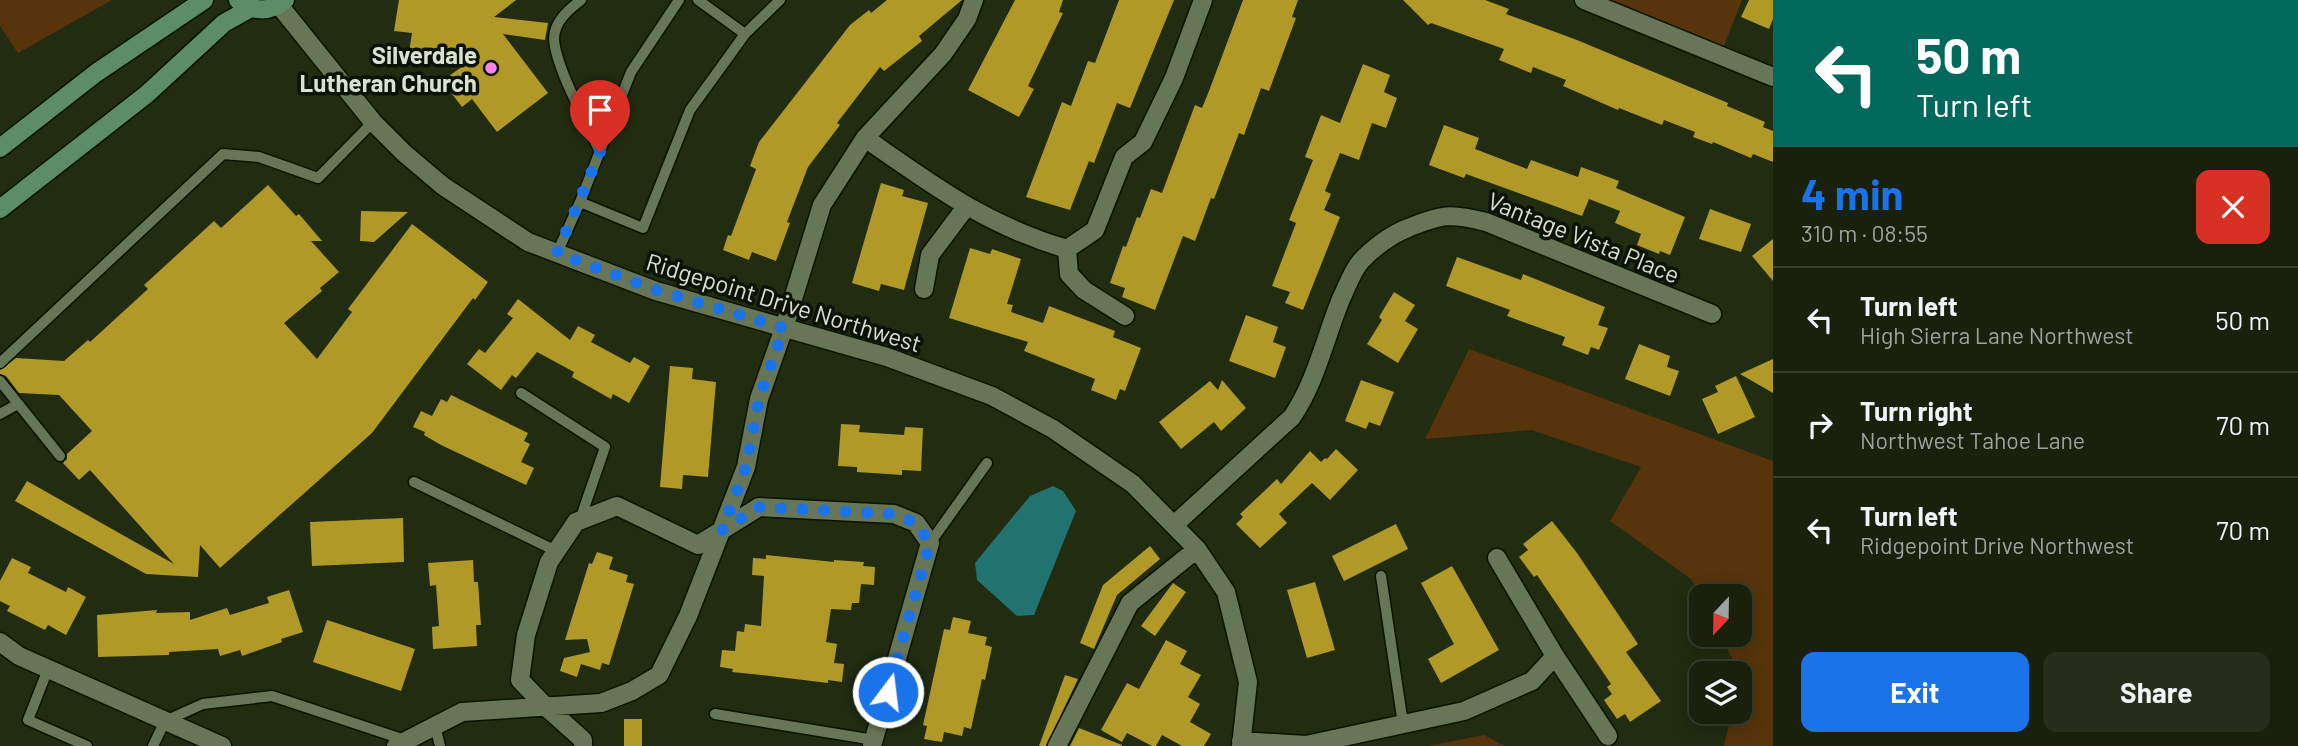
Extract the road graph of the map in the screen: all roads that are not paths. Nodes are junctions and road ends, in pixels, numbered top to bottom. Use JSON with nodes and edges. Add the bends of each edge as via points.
{"nodes":[{"id":1,"x":204,"y":0,"type":"edge"},
{"id":2,"x":581,"y":0,"type":"edge"},
{"id":3,"x":679,"y":0,"type":"edge"},
{"id":4,"x":698,"y":0,"type":"edge"},
{"id":5,"x":780,"y":0,"type":"edge"},
{"id":6,"x":974,"y":0,"type":"edge"},
{"id":7,"x":1203,"y":0,"type":"edge"},
{"id":8,"x":1584,"y":0,"type":"edge"},
{"id":9,"x":282,"y":3,"type":"edge"},
{"id":10,"x":245,"y":4,"type":"edge"},
{"id":11,"x":745,"y":34,"type":"junction"},
{"id":12,"x":1773,"y":77,"type":"edge"},
{"id":13,"x":373,"y":122,"type":"junction"},
{"id":14,"x":865,"y":138,"type":"junction"},
{"id":15,"x":0,"y":148,"type":"edge"},
{"id":16,"x":600,"y":152,"type":"junction"},
{"id":17,"x":580,"y":202,"type":"junction"},
{"id":18,"x":966,"y":207,"type":"junction"},
{"id":19,"x":0,"y":209,"type":"edge"},
{"id":20,"x":1067,"y":248,"type":"junction"},
{"id":21,"x":557,"y":253,"type":"junction"},
{"id":22,"x":924,"y":289,"type":"dead end"},
{"id":23,"x":1712,"y":314,"type":"dead end"},
{"id":24,"x":1125,"y":316,"type":"dead end"},
{"id":25,"x":784,"y":328,"type":"junction"},
{"id":26,"x":0,"y":363,"type":"edge"},
{"id":27,"x":0,"y":381,"type":"edge"},
{"id":28,"x":521,"y":393,"type":"dead end"},
{"id":29,"x":18,"y":404,"type":"junction"},
{"id":30,"x":0,"y":414,"type":"edge"},
{"id":31,"x":60,"y":456,"type":"dead end"},
{"id":32,"x":987,"y":463,"type":"dead end"},
{"id":33,"x":414,"y":482,"type":"dead end"},
{"id":34,"x":580,"y":520,"type":"junction"},
{"id":35,"x":1174,"y":525,"type":"junction"},
{"id":36,"x":722,"y":530,"type":"junction"},
{"id":37,"x":930,"y":543,"type":"junction"},
{"id":38,"x":1197,"y":549,"type":"junction"},
{"id":39,"x":556,"y":551,"type":"junction"},
{"id":40,"x":1497,"y":558,"type":"dead end"},
{"id":41,"x":1381,"y":576,"type":"dead end"},
{"id":42,"x":0,"y":642,"type":"edge"},
{"id":43,"x":1555,"y":656,"type":"junction"},
{"id":44,"x":48,"y":669,"type":"junction"},
{"id":45,"x":545,"y":706,"type":"junction"},
{"id":46,"x":715,"y":714,"type":"dead end"},
{"id":47,"x":165,"y":721,"type":"junction"},
{"id":48,"x":1403,"y":724,"type":"junction"},
{"id":49,"x":435,"y":726,"type":"junction"},
{"id":50,"x":1608,"y":736,"type":"dead end"},
{"id":51,"x":401,"y":743,"type":"edge"},
{"id":52,"x":873,"y":743,"type":"edge"},
{"id":53,"x":1241,"y":743,"type":"edge"},
{"id":54,"x":87,"y":746,"type":"edge"},
{"id":55,"x":153,"y":746,"type":"edge"},
{"id":56,"x":222,"y":746,"type":"edge"},
{"id":57,"x":440,"y":746,"type":"edge"},
{"id":58,"x":583,"y":746,"type":"edge"},
{"id":59,"x":1057,"y":746,"type":"edge"}],
"edges":[{"from":1,"to":15,"type":"main road","via":[[96,73]]},
{"from":2,"to":16,"type":"lane","via":[[563,13],[554,38]]},
{"from":3,"to":16,"type":"lane","via":[[631,72]]},
{"from":4,"to":11,"type":"lane"},
{"from":5,"to":11,"type":"lane"},
{"from":6,"to":14,"type":"street","via":[[943,54]]},
{"from":7,"to":20,"type":"street","via":[[1174,78],[1143,142],[1124,157],[1095,230]]},
{"from":8,"to":12,"type":"street"},
{"from":9,"to":10,"type":"main road","via":[[268,10]]},
{"from":9,"to":13,"type":"street","name":"Ridgepoint Drive Northwest"},
{"from":10,"to":19,"type":"main road","via":[[147,94]]},
{"from":11,"to":17,"type":"lane","via":[[690,110],[643,228]]},
{"from":13,"to":21,"type":"street","name":"Ridgepoint Drive Northwest","via":[[443,186],[528,243]]},
{"from":13,"to":26,"type":"lane","via":[[318,178],[259,157],[223,154]]},
{"from":14,"to":18,"type":"street"},
{"from":14,"to":25,"type":"street","via":[[822,205]]},
{"from":16,"to":17,"type":"lane"},
{"from":17,"to":21,"type":"lane"},
{"from":18,"to":20,"type":"street","via":[[1029,238]]},
{"from":18,"to":22,"type":"street","via":[[930,255]]},
{"from":20,"to":24,"type":"street","via":[[1069,274],[1084,290]]},
{"from":21,"to":25,"type":"street","name":"Ridgepoint Drive Northwest","via":[[656,290]]},
{"from":23,"to":35,"type":"street","name":"Vantage Vista Place","via":[[1486,222],[1456,215],[1434,217],[1379,245],[1359,262],[1304,399],[1292,417]]},
{"from":25,"to":35,"type":"street","name":"Ridgepoint Drive Northwest","via":[[887,357],[992,396],[1053,429],[1133,484]]},
{"from":25,"to":36,"type":"street","via":[[759,399],[746,467]]},
{"from":27,"to":29,"type":"lane"},
{"from":28,"to":34,"type":"lane","via":[[605,447]]},
{"from":29,"to":30,"type":"lane"},
{"from":29,"to":31,"type":"lane"},
{"from":32,"to":37,"type":"lane"},
{"from":33,"to":39,"type":"lane"},
{"from":34,"to":36,"type":"street","via":[[617,506],[698,545]]},
{"from":34,"to":39,"type":"street"},
{"from":35,"to":38,"type":"street","name":"Ridgepoint Drive Northwest"},
{"from":36,"to":37,"type":"street","via":[[759,507],[894,514],[916,523]]},
{"from":36,"to":45,"type":"street","via":[[675,648],[659,675],[601,703]]},
{"from":37,"to":52,"type":"street"},
{"from":38,"to":53,"type":"street","name":"Ridgepoint Drive Northwest","via":[[1226,592],[1248,682]]},
{"from":38,"to":59,"type":"street","via":[[1130,603]]},
{"from":39,"to":45,"type":"street","via":[[548,562],[526,635],[520,680]]},
{"from":40,"to":43,"type":"street"},
{"from":41,"to":48,"type":"lane"},
{"from":42,"to":44,"type":"street"},
{"from":43,"to":48,"type":"street","via":[[1532,681],[1464,711]]},
{"from":43,"to":50,"type":"street"},
{"from":44,"to":47,"type":"street"},
{"from":44,"to":54,"type":"lane","via":[[28,720]]},
{"from":45,"to":49,"type":"street","via":[[462,712]]},
{"from":45,"to":58,"type":"street","via":[[583,740]]},
{"from":46,"to":52,"type":"lane"},
{"from":47,"to":51,"type":"lane","via":[[203,704],[272,696]]},
{"from":47,"to":55,"type":"lane"},
{"from":47,"to":56,"type":"street"},
{"from":48,"to":53,"type":"street","via":[[1306,745]]},
{"from":49,"to":51,"type":"street"},
{"from":49,"to":57,"type":"lane"}]}
